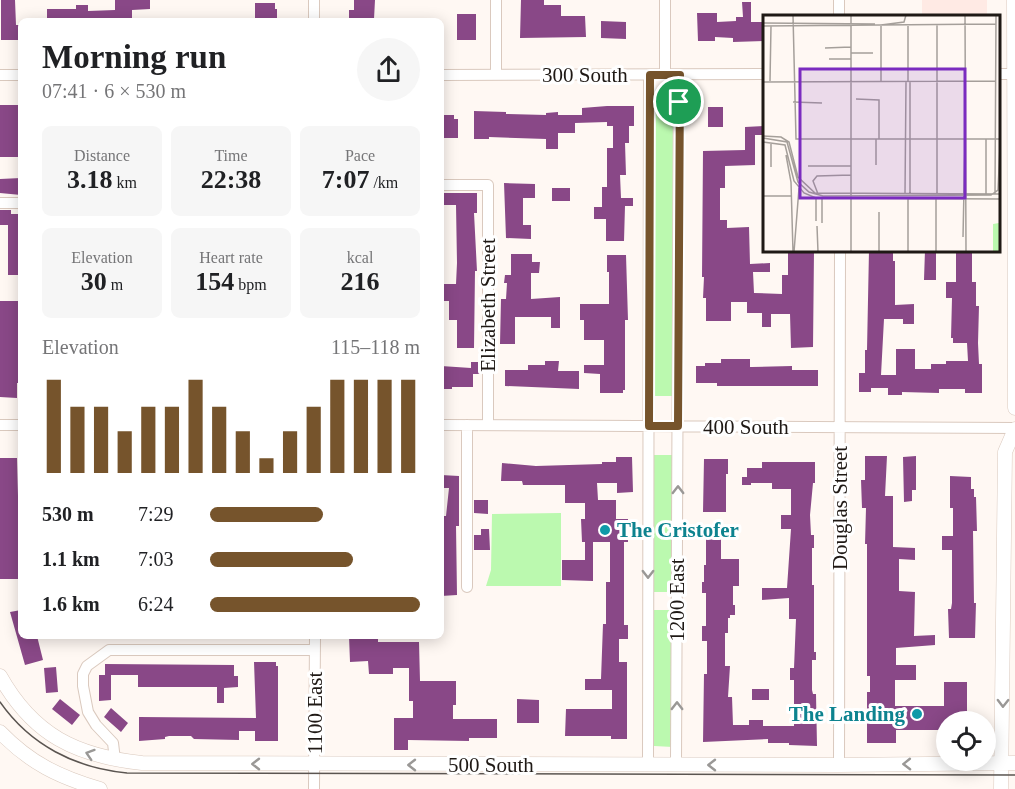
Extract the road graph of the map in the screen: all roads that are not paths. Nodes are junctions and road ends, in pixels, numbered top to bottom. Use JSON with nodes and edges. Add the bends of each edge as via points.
{"nodes":[{"id":1,"x":314,"y":0,"type":"edge"},
{"id":2,"x":496,"y":0,"type":"edge"},
{"id":3,"x":665,"y":0,"type":"edge"},
{"id":4,"x":839,"y":0,"type":"edge"},
{"id":5,"x":1014,"y":0,"type":"edge"},
{"id":6,"x":838,"y":15,"type":"edge"},
{"id":7,"x":314,"y":18,"type":"edge"},
{"id":8,"x":763,"y":74,"type":"edge"},
{"id":9,"x":1014,"y":74,"type":"edge"},
{"id":10,"x":0,"y":75,"type":"edge"},
{"id":11,"x":18,"y":75,"type":"edge"},
{"id":12,"x":444,"y":75,"type":"edge"},
{"id":13,"x":496,"y":75,"type":"junction"},
{"id":14,"x":650,"y":75,"type":"junction"},
{"id":15,"x":665,"y":75,"type":"junction"},
{"id":16,"x":680,"y":75,"type":"junction"},
{"id":17,"x":444,"y":184,"type":"edge"},
{"id":18,"x":0,"y":203,"type":"edge"},
{"id":19,"x":18,"y":203,"type":"edge"},
{"id":20,"x":840,"y":252,"type":"edge"},
{"id":21,"x":1015,"y":408,"type":"edge"},
{"id":22,"x":0,"y":425,"type":"edge"},
{"id":23,"x":18,"y":425,"type":"edge"},
{"id":24,"x":444,"y":425,"type":"edge"},
{"id":25,"x":466,"y":425,"type":"junction"},
{"id":26,"x":488,"y":425,"type":"junction"},
{"id":27,"x":649,"y":426,"type":"junction"},
{"id":28,"x":678,"y":426,"type":"junction"},
{"id":29,"x":840,"y":427,"type":"junction"},
{"id":30,"x":1015,"y":428,"type":"edge"},
{"id":31,"x":466,"y":587,"type":"dead end"},
{"id":32,"x":315,"y":639,"type":"edge"},
{"id":33,"x":315,"y":650,"type":"junction"},
{"id":34,"x":0,"y":676,"type":"edge"},
{"id":35,"x":0,"y":732,"type":"edge"},
{"id":36,"x":115,"y":760,"type":"junction"},
{"id":37,"x":1009,"y":763,"type":"edge"},
{"id":38,"x":315,"y":764,"type":"junction"},
{"id":39,"x":648,"y":764,"type":"junction"},
{"id":40,"x":676,"y":764,"type":"junction"},
{"id":41,"x":839,"y":765,"type":"junction"},
{"id":42,"x":100,"y":789,"type":"edge"},
{"id":43,"x":314,"y":789,"type":"edge"},
{"id":44,"x":1001,"y":789,"type":"edge"}],
"edges":[{"from":1,"to":7,"type":"street"},
{"from":2,"to":13,"type":"street"},
{"from":3,"to":15,"type":"street"},
{"from":4,"to":6,"type":"street"},
{"from":5,"to":9,"type":"main road"},
{"from":8,"to":16,"type":"street","name":"300 South"},
{"from":9,"to":21,"type":"main road"},
{"from":10,"to":11,"type":"street"},
{"from":12,"to":13,"type":"street","name":"300 South"},
{"from":13,"to":14,"type":"street","name":"300 South"},
{"from":14,"to":15,"type":"street","name":"300 South"},
{"from":14,"to":27,"type":"street","name":"1200 East"},
{"from":15,"to":16,"type":"street","name":"300 South"},
{"from":16,"to":28,"type":"street","name":"1200 East"},
{"from":17,"to":26,"type":"street","name":"Elizabeth Street","via":[[488,184]]},
{"from":18,"to":19,"type":"street"},
{"from":20,"to":29,"type":"street","name":"Douglas Street"},
{"from":22,"to":23,"type":"street"},
{"from":24,"to":25,"type":"street","name":"400 South"},
{"from":25,"to":26,"type":"street","name":"400 South"},
{"from":25,"to":31,"type":"street"},
{"from":26,"to":27,"type":"street","name":"400 South"},
{"from":27,"to":28,"type":"street","name":"400 South"},
{"from":27,"to":39,"type":"street","name":"1200 East","one_way":true},
{"from":28,"to":29,"type":"street","name":"400 South"},
{"from":40,"to":28,"type":"street","name":"1200 East","one_way":true},
{"from":29,"to":30,"type":"street","name":"400 South"},
{"from":29,"to":41,"type":"street","name":"Douglas Street"},
{"from":30,"to":37,"type":"main road","one_way":true,"via":[[1005,452]]},
{"from":32,"to":33,"type":"street","name":"1100 East"},
{"from":33,"to":36,"type":"street","via":[[109,650],[87,666],[83,686],[91,719],[112,743]]},
{"from":33,"to":38,"type":"street","name":"1100 East"},
{"from":36,"to":34,"type":"main road","name":"500 South","one_way":true,"via":[[79,751],[46,731],[27,714]]},
{"from":35,"to":42,"type":"main road","via":[[51,772]]},
{"from":38,"to":36,"type":"main road","name":"500 South","one_way":true},
{"from":37,"to":41,"type":"main road","name":"500 South","one_way":true},
{"from":37,"to":44,"type":"main road"},
{"from":39,"to":38,"type":"main road","name":"500 South","one_way":true},
{"from":38,"to":43,"type":"street","name":"1100 East"},
{"from":39,"to":40,"type":"main road","name":"500 South"},
{"from":41,"to":40,"type":"main road","name":"500 South","one_way":true}]}
